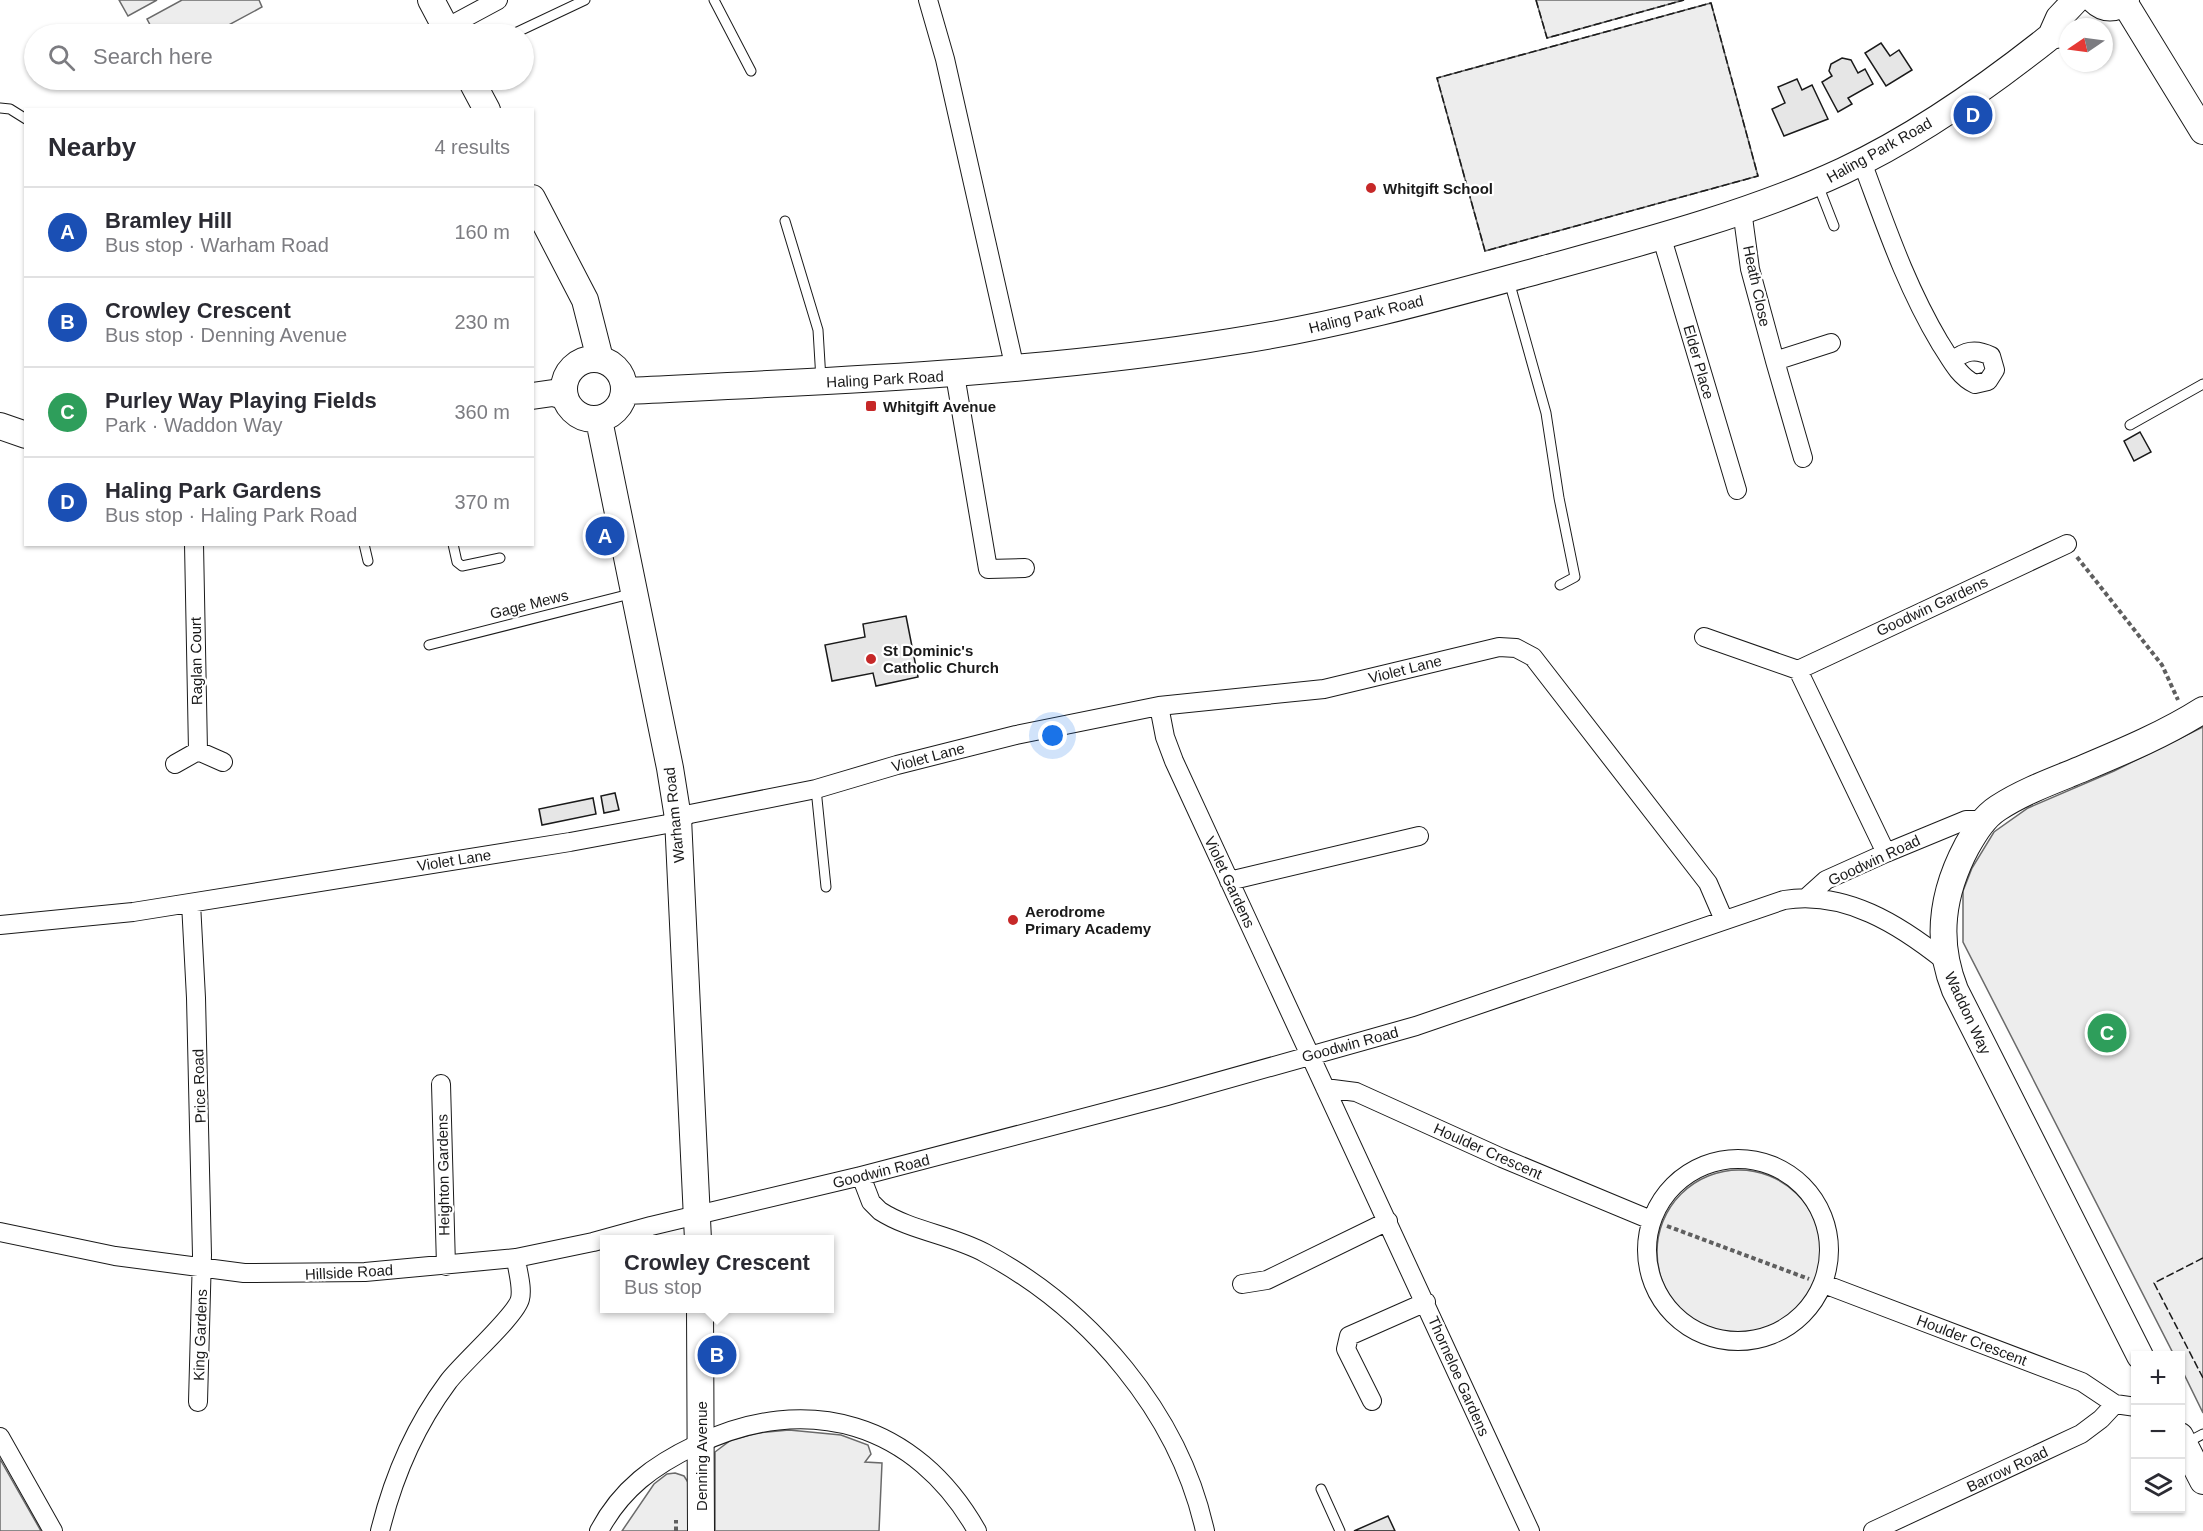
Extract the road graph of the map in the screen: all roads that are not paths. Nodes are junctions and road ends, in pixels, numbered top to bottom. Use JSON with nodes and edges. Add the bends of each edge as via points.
{"nodes":[{"id":1,"x":431,"y":0,"type":"edge"},
{"id":2,"x":498,"y":0,"type":"edge"},
{"id":3,"x":585,"y":0,"type":"edge"},
{"id":4,"x":714,"y":0,"type":"edge"},
{"id":5,"x":928,"y":0,"type":"edge"},
{"id":6,"x":2088,"y":1,"type":"edge"},
{"id":7,"x":2125,"y":1,"type":"edge"},
{"id":8,"x":2059,"y":18,"type":"edge"},
{"id":9,"x":2086,"y":18,"type":"edge"},
{"id":10,"x":443,"y":24,"type":"edge"},
{"id":11,"x":459,"y":24,"type":"edge"},
{"id":12,"x":534,"y":24,"type":"edge"},
{"id":13,"x":2059,"y":34,"type":"edge"},
{"id":14,"x":751,"y":70,"type":"dead end"},
{"id":15,"x":476,"y":90,"type":"edge"},
{"id":16,"x":0,"y":108,"type":"edge"},
{"id":17,"x":486,"y":108,"type":"edge"},
{"id":18,"x":24,"y":118,"type":"edge"},
{"id":19,"x":2203,"y":131,"type":"edge"},
{"id":20,"x":1862,"y":162,"type":"junction"},
{"id":21,"x":1817,"y":183,"type":"junction"},
{"id":22,"x":534,"y":202,"type":"edge"},
{"id":23,"x":1742,"y":210,"type":"junction"},
{"id":24,"x":785,"y":221,"type":"dead end"},
{"id":25,"x":1834,"y":226,"type":"dead end"},
{"id":26,"x":1661,"y":234,"type":"junction"},
{"id":27,"x":1508,"y":278,"type":"junction"},
{"id":28,"x":1831,"y":343,"type":"dead end"},
{"id":29,"x":600,"y":359,"type":"junction"},
{"id":30,"x":1775,"y":361,"type":"junction"},
{"id":31,"x":1952,"y":361,"type":"dead end"},
{"id":32,"x":1015,"y":369,"type":"junction"},
{"id":33,"x":955,"y":375,"type":"junction"},
{"id":34,"x":821,"y":383,"type":"junction"},
{"id":35,"x":2203,"y":384,"type":"edge"},
{"id":36,"x":625,"y":391,"type":"junction"},
{"id":37,"x":534,"y":396,"type":"edge"},
{"id":38,"x":564,"y":396,"type":"junction"},
{"id":39,"x":599,"y":420,"type":"junction"},
{"id":40,"x":2130,"y":425,"type":"dead end"},
{"id":41,"x":0,"y":426,"type":"edge"},
{"id":42,"x":24,"y":434,"type":"edge"},
{"id":43,"x":1803,"y":458,"type":"dead end"},
{"id":44,"x":1737,"y":490,"type":"dead end"},
{"id":45,"x":2067,"y":544,"type":"road end"},
{"id":46,"x":194,"y":546,"type":"edge"},
{"id":47,"x":364,"y":546,"type":"edge"},
{"id":48,"x":453,"y":546,"type":"edge"},
{"id":49,"x":500,"y":558,"type":"dead end"},
{"id":50,"x":368,"y":561,"type":"dead end"},
{"id":51,"x":1025,"y":568,"type":"dead end"},
{"id":52,"x":1560,"y":585,"type":"dead end"},
{"id":53,"x":635,"y":593,"type":"junction"},
{"id":54,"x":1704,"y":637,"type":"dead end"},
{"id":55,"x":429,"y":645,"type":"dead end"},
{"id":56,"x":1798,"y":670,"type":"junction"},
{"id":57,"x":1159,"y":706,"type":"junction"},
{"id":58,"x":2195,"y":714,"type":"edge"},
{"id":59,"x":198,"y":751,"type":"junction"},
{"id":60,"x":223,"y":762,"type":"dead end"},
{"id":61,"x":175,"y":764,"type":"dead end"},
{"id":62,"x":816,"y":789,"type":"junction"},
{"id":63,"x":678,"y":818,"type":"junction"},
{"id":64,"x":1983,"y":820,"type":"junction"},
{"id":65,"x":1419,"y":836,"type":"dead end"},
{"id":66,"x":1886,"y":853,"type":"junction"},
{"id":67,"x":1229,"y":881,"type":"junction"},
{"id":68,"x":826,"y":887,"type":"dead end"},
{"id":69,"x":1806,"y":898,"type":"junction"},
{"id":70,"x":191,"y":903,"type":"junction"},
{"id":71,"x":1724,"y":920,"type":"junction"},
{"id":72,"x":0,"y":925,"type":"edge"},
{"id":73,"x":1944,"y":961,"type":"junction"},
{"id":74,"x":1310,"y":1055,"type":"junction"},
{"id":75,"x":441,"y":1084,"type":"dead end"},
{"id":76,"x":1324,"y":1088,"type":"junction"},
{"id":77,"x":861,"y":1176,"type":"junction"},
{"id":78,"x":1651,"y":1220,"type":"junction"},
{"id":79,"x":1388,"y":1221,"type":"junction"},
{"id":80,"x":697,"y":1228,"type":"edge"},
{"id":81,"x":0,"y":1232,"type":"edge"},
{"id":82,"x":655,"y":1235,"type":"edge"},
{"id":83,"x":600,"y":1244,"type":"edge"},
{"id":84,"x":516,"y":1258,"type":"junction"},
{"id":85,"x":446,"y":1266,"type":"junction"},
{"id":86,"x":202,"y":1269,"type":"junction"},
{"id":87,"x":1242,"y":1284,"type":"dead end"},
{"id":88,"x":1824,"y":1284,"type":"junction"},
{"id":89,"x":1426,"y":1302,"type":"junction"},
{"id":90,"x":700,"y":1313,"type":"edge"},
{"id":91,"x":2137,"y":1351,"type":"edge"},
{"id":92,"x":1372,"y":1401,"type":"dead end"},
{"id":93,"x":198,"y":1402,"type":"dead end"},
{"id":94,"x":2115,"y":1404,"type":"junction"},
{"id":95,"x":2131,"y":1406,"type":"edge"},
{"id":96,"x":0,"y":1437,"type":"edge"},
{"id":97,"x":2189,"y":1438,"type":"edge"},
{"id":98,"x":701,"y":1443,"type":"junction"},
{"id":99,"x":2203,"y":1481,"type":"edge"},
{"id":100,"x":1321,"y":1489,"type":"dead end"},
{"id":101,"x":53,"y":1531,"type":"edge"},
{"id":102,"x":380,"y":1531,"type":"edge"},
{"id":103,"x":599,"y":1531,"type":"edge"},
{"id":104,"x":701,"y":1531,"type":"edge"},
{"id":105,"x":977,"y":1531,"type":"edge"},
{"id":106,"x":1204,"y":1531,"type":"edge"},
{"id":107,"x":1340,"y":1531,"type":"edge"},
{"id":108,"x":1530,"y":1531,"type":"edge"},
{"id":109,"x":1873,"y":1531,"type":"edge"}],
"edges":[{"from":1,"to":10,"type":"street"},
{"from":2,"to":11,"type":"street"},
{"from":3,"to":12,"type":"lane"},
{"from":4,"to":14,"type":"lane"},
{"from":5,"to":32,"type":"street","via":[[941,41]]},
{"from":6,"to":7,"type":"street","via":[[2115,7]]},
{"from":6,"to":8,"type":"street","name":"Haling Park Road"},
{"from":6,"to":9,"type":"street","via":[[2093,12]]},
{"from":7,"to":19,"type":"street"},
{"from":13,"to":20,"type":"street","name":"Haling Park Road","via":[[1958,105]]},
{"from":15,"to":17,"type":"street"},
{"from":16,"to":18,"type":"lane"},
{"from":20,"to":21,"type":"street","name":"Haling Park Road"},
{"from":20,"to":31,"type":"street","via":[[1908,286]]},
{"from":21,"to":23,"type":"street","name":"Haling Park Road"},
{"from":21,"to":25,"type":"lane"},
{"from":22,"to":29,"type":"street","via":[[585,300]]},
{"from":23,"to":26,"type":"street","name":"Haling Park Road"},
{"from":23,"to":30,"type":"street","name":"Heath Close","via":[[1750,269]]},
{"from":24,"to":34,"type":"lane","via":[[818,330]]},
{"from":26,"to":27,"type":"street","name":"Haling Park Road"},
{"from":26,"to":44,"type":"street","name":"Elder Place"},
{"from":27,"to":32,"type":"street","name":"Haling Park Road","via":[[1274,335],[1124,358]]},
{"from":27,"to":52,"type":"lane","via":[[1546,413],[1575,577]]},
{"from":28,"to":30,"type":"street"},
{"from":29,"to":36,"type":"street","via":[[614,365],[622,376]]},
{"from":29,"to":38,"type":"street","via":[[580,362],[570,371]]},
{"from":30,"to":43,"type":"street","name":"Heath Close"},
{"from":32,"to":33,"type":"street","name":"Haling Park Road"},
{"from":33,"to":34,"type":"street","name":"Haling Park Road"},
{"from":33,"to":51,"type":"street","via":[[988,569]]},
{"from":34,"to":36,"type":"street","name":"Haling Park Road"},
{"from":35,"to":40,"type":"lane"},
{"from":36,"to":39,"type":"street","via":[[621,405],[611,416]]},
{"from":37,"to":38,"type":"street"},
{"from":38,"to":39,"type":"street","via":[[573,412]]},
{"from":39,"to":53,"type":"street","name":"Warham Road"},
{"from":41,"to":42,"type":"street"},
{"from":45,"to":56,"type":"street","name":"Goodwin Gardens"},
{"from":46,"to":59,"type":"street","name":"Raglan Court"},
{"from":47,"to":50,"type":"lane"},
{"from":48,"to":49,"type":"lane","via":[[457,562],[462,566]]},
{"from":53,"to":55,"type":"lane","name":"Gage Mews"},
{"from":53,"to":63,"type":"street","name":"Warham Road"},
{"from":54,"to":56,"type":"street"},
{"from":56,"to":66,"type":"street"},
{"from":57,"to":62,"type":"street","name":"Violet Lane","via":[[1016,735]]},
{"from":57,"to":67,"type":"street","name":"Violet Gardens","via":[[1174,761]]},
{"from":57,"to":71,"type":"street","name":"Violet Lane","via":[[1324,688],[1482,651],[1516,648],[1533,657],[1708,883]]},
{"from":58,"to":64,"type":"street","name":"Waddon Way","via":[[2140,744],[2026,793]]},
{"from":59,"to":60,"type":"street"},
{"from":59,"to":61,"type":"street"},
{"from":62,"to":63,"type":"street","name":"Violet Lane"},
{"from":62,"to":68,"type":"lane"},
{"from":63,"to":70,"type":"street","name":"Violet Lane","via":[[667,824],[570,842]]},
{"from":63,"to":80,"type":"street","name":"Warham Road"},
{"from":64,"to":66,"type":"street","name":"Goodwin Road","via":[[1966,820]]},
{"from":64,"to":73,"type":"street","name":"Waddon Way","via":[[1948,890],[1943,920]]},
{"from":65,"to":67,"type":"street"},
{"from":66,"to":69,"type":"street","name":"Goodwin Road","via":[[1826,880]]},
{"from":67,"to":74,"type":"street","name":"Violet Gardens"},
{"from":69,"to":71,"type":"street","name":"Goodwin Road","via":[[1784,900]]},
{"from":69,"to":73,"type":"street","via":[[1836,902],[1874,915],[1900,928]]},
{"from":70,"to":72,"type":"street","name":"Violet Lane"},
{"from":70,"to":86,"type":"street","name":"Price Road"},
{"from":71,"to":74,"type":"street","name":"Goodwin Road","via":[[1522,992]]},
{"from":73,"to":91,"type":"street","name":"Waddon Way"},
{"from":74,"to":76,"type":"street","name":"Thorneloe Gardens"},
{"from":74,"to":77,"type":"street","name":"Goodwin Road"},
{"from":75,"to":85,"type":"street","name":"Heighton Gardens"},
{"from":76,"to":78,"type":"street","name":"Houlder Crescent","via":[[1356,1092]]},
{"from":76,"to":79,"type":"street","name":"Thorneloe Gardens"},
{"from":77,"to":80,"type":"street","name":"Goodwin Road"},
{"from":77,"to":106,"type":"street","via":[[871,1203],[880,1211],[985,1253],[1038,1286],[1083,1325],[1126,1372],[1164,1428],[1191,1485]]},
{"from":78,"to":88,"type":"street","via":[[1646,1251],[1652,1282],[1668,1309],[1692,1329],[1721,1341],[1753,1341],[1782,1331],[1807,1311]]},
{"from":78,"to":88,"type":"street","via":[[1665,1194],[1686,1174],[1713,1161],[1742,1158],[1770,1164],[1796,1178],[1815,1200],[1827,1227],[1830,1256]]},
{"from":79,"to":87,"type":"street","via":[[1266,1280]]},
{"from":79,"to":89,"type":"street","name":"Thorneloe Gardens"},
{"from":80,"to":82,"type":"street","name":"Hillside Road"},
{"from":81,"to":86,"type":"street","name":"Hillside Road","via":[[70,1249]]},
{"from":83,"to":84,"type":"street","name":"Hillside Road"},
{"from":84,"to":85,"type":"street","name":"Hillside Road"},
{"from":84,"to":102,"type":"street","via":[[520,1299],[512,1313],[448,1382],[430,1410],[396,1480]]},
{"from":85,"to":86,"type":"street","name":"Hillside Road","via":[[331,1274]]},
{"from":86,"to":93,"type":"street","name":"King Gardens"},
{"from":88,"to":94,"type":"street","name":"Houlder Crescent","via":[[2082,1382]]},
{"from":89,"to":92,"type":"street","via":[[1348,1336],[1346,1349]]},
{"from":89,"to":108,"type":"street","name":"Thorneloe Gardens"},
{"from":90,"to":98,"type":"street","name":"Denning Avenue"},
{"from":94,"to":95,"type":"street"},
{"from":94,"to":109,"type":"street","name":"Barrow Road","via":[[2081,1434]]},
{"from":96,"to":101,"type":"street"},
{"from":97,"to":99,"type":"street"},
{"from":98,"to":103,"type":"street","via":[[658,1464],[626,1492]]},
{"from":98,"to":104,"type":"street","name":"Denning Avenue"},
{"from":98,"to":105,"type":"street","via":[[759,1422],[790,1419],[818,1420],[870,1432],[910,1452],[941,1479]]},
{"from":100,"to":107,"type":"lane"}]}
